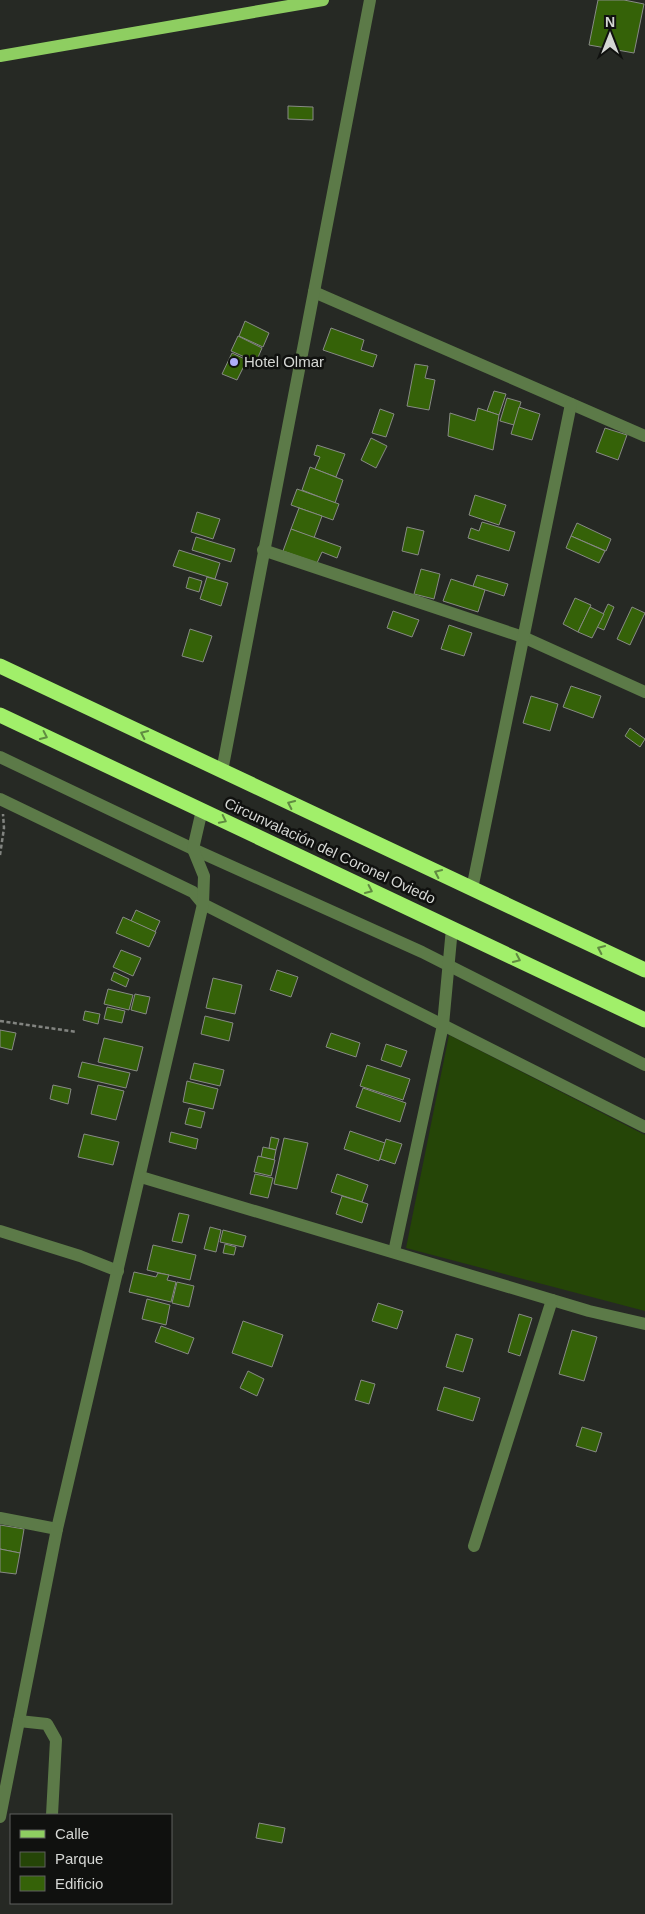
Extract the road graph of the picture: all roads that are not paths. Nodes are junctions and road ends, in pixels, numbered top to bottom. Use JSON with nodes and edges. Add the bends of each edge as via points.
{"nodes":[{"id":1,"x":323,"y":0,"type":"edge"},
{"id":2,"x":370,"y":0,"type":"edge"},
{"id":3,"x":0,"y":56,"type":"edge"},
{"id":4,"x":314,"y":292,"type":"junction"},
{"id":5,"x":571,"y":404,"type":"junction"},
{"id":6,"x":645,"y":436,"type":"edge"},
{"id":7,"x":263,"y":550,"type":"junction"},
{"id":8,"x":523,"y":637,"type":"junction"},
{"id":9,"x":0,"y":666,"type":"edge"},
{"id":10,"x":645,"y":692,"type":"edge"},
{"id":11,"x":0,"y":715,"type":"edge"},
{"id":12,"x":0,"y":758,"type":"edge"},
{"id":13,"x":222,"y":771,"type":"junction"},
{"id":14,"x":1,"y":800,"type":"edge"},
{"id":15,"x":202,"y":810,"type":"junction"},
{"id":16,"x":194,"y":849,"type":"junction"},
{"id":17,"x":472,"y":889,"type":"junction"},
{"id":18,"x":203,"y":904,"type":"junction"},
{"id":19,"x":452,"y":928,"type":"junction"},
{"id":20,"x":449,"y":966,"type":"junction"},
{"id":21,"x":645,"y":970,"type":"edge"},
{"id":22,"x":645,"y":1020,"type":"edge"},
{"id":23,"x":444,"y":1024,"type":"junction"},
{"id":24,"x":645,"y":1065,"type":"edge"},
{"id":25,"x":645,"y":1127,"type":"edge"},
{"id":26,"x":141,"y":1176,"type":"junction"},
{"id":27,"x":0,"y":1232,"type":"edge"},
{"id":28,"x":394,"y":1252,"type":"junction"},
{"id":29,"x":118,"y":1271,"type":"junction"},
{"id":30,"x":552,"y":1300,"type":"junction"},
{"id":31,"x":645,"y":1324,"type":"edge"},
{"id":32,"x":0,"y":1518,"type":"edge"},
{"id":33,"x":57,"y":1529,"type":"junction"},
{"id":34,"x":474,"y":1546,"type":"dead end"},
{"id":35,"x":19,"y":1720,"type":"junction"},
{"id":36,"x":5,"y":1762,"type":"edge"},
{"id":37,"x":52,"y":1814,"type":"edge"},
{"id":38,"x":0,"y":1817,"type":"edge"}],
"edges":[{"from":1,"to":3,"type":"main road"},
{"from":2,"to":4,"type":"street"},
{"from":4,"to":5,"type":"street"},
{"from":4,"to":7,"type":"street"},
{"from":5,"to":6,"type":"street"},
{"from":5,"to":8,"type":"street"},
{"from":7,"to":8,"type":"street"},
{"from":7,"to":13,"type":"street"},
{"from":8,"to":10,"type":"street"},
{"from":8,"to":17,"type":"street"},
{"from":13,"to":9,"type":"highway","name":"Circunvalación del Coronel Oviedo","one_way":true},
{"from":11,"to":15,"type":"highway","name":"Circunvalación del Coronel Oviedo","one_way":true},
{"from":12,"to":16,"type":"street"},
{"from":17,"to":13,"type":"highway","name":"Circunvalación del Coronel Oviedo","one_way":true},
{"from":14,"to":18,"type":"street","via":[[193,892]]},
{"from":15,"to":16,"type":"street"},
{"from":15,"to":19,"type":"highway","name":"Circunvalación del Coronel Oviedo","one_way":true},
{"from":16,"to":18,"type":"street","via":[[204,876]]},
{"from":16,"to":20,"type":"street"},
{"from":21,"to":17,"type":"highway","name":"Circunvalación del Coronel Oviedo","one_way":true},
{"from":18,"to":23,"type":"street"},
{"from":18,"to":26,"type":"street"},
{"from":19,"to":20,"type":"street"},
{"from":19,"to":22,"type":"highway","name":"Circunvalación del Coronel Oviedo","one_way":true},
{"from":20,"to":23,"type":"street"},
{"from":20,"to":24,"type":"street"},
{"from":23,"to":25,"type":"street"},
{"from":23,"to":28,"type":"street"},
{"from":26,"to":28,"type":"street"},
{"from":26,"to":29,"type":"street"},
{"from":27,"to":29,"type":"street"},
{"from":28,"to":30,"type":"street"},
{"from":29,"to":33,"type":"street"},
{"from":30,"to":31,"type":"street"},
{"from":30,"to":34,"type":"street"},
{"from":32,"to":33,"type":"street"},
{"from":33,"to":35,"type":"street"},
{"from":35,"to":36,"type":"street"},
{"from":35,"to":37,"type":"street","via":[[46,1724],[56,1740]]},
{"from":36,"to":38,"type":"street"}]}
